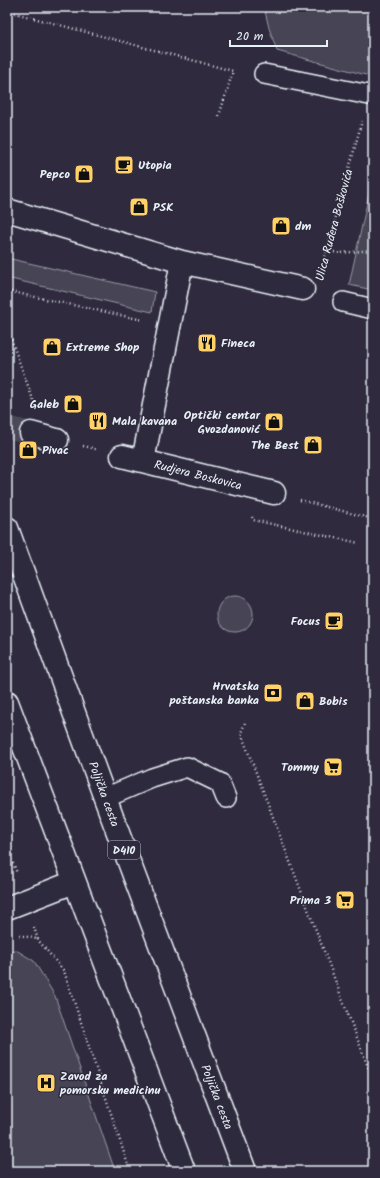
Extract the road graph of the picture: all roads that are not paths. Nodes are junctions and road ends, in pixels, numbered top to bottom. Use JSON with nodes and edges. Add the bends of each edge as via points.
{"nodes":[{"id":1,"x":264,"y":74,"type":"dead end"},
{"id":2,"x":371,"y":95,"type":"edge"},
{"id":3,"x":7,"y":210,"type":"edge"},
{"id":4,"x":182,"y":262,"type":"junction"},
{"id":5,"x":303,"y":289,"type":"road end"},
{"id":6,"x":343,"y":302,"type":"dead end"},
{"id":7,"x":373,"y":309,"type":"edge"},
{"id":8,"x":122,"y":456,"type":"road end"},
{"id":9,"x":143,"y":461,"type":"junction"},
{"id":10,"x":274,"y":494,"type":"road end"},
{"id":11,"x":7,"y":528,"type":"edge"},
{"id":12,"x":7,"y":702,"type":"edge"},
{"id":13,"x":105,"y":798,"type":"junction"},
{"id":14,"x":226,"y":798,"type":"dead end"},
{"id":15,"x":74,"y":882,"type":"junction"},
{"id":16,"x":17,"y":904,"type":"edge"},
{"id":17,"x":184,"y":1171,"type":"edge"},
{"id":18,"x":246,"y":1171,"type":"edge"}],
"edges":[{"from":1,"to":2,"type":"lane"},
{"from":3,"to":4,"type":"main road","name":"Ulica Ruđera Boškovića"},
{"from":4,"to":5,"type":"main road","name":"Ulica Ruđera Boškovića"},
{"from":4,"to":9,"type":"main road"},
{"from":6,"to":7,"type":"lane"},
{"from":8,"to":9,"type":"main road","name":"Rudjera Boskovica"},
{"from":9,"to":10,"type":"main road","name":"Rudjera Boskovica"},
{"from":11,"to":13,"type":"main road","name":"Poljička cesta","number":"D410"},
{"from":12,"to":15,"type":"main road"},
{"from":13,"to":14,"type":"lane","via":[[152,778],[187,767],[220,783]]},
{"from":13,"to":18,"type":"main road","name":"Poljička cesta","number":"D410"},
{"from":15,"to":16,"type":"main road"},
{"from":15,"to":17,"type":"main road"}]}
